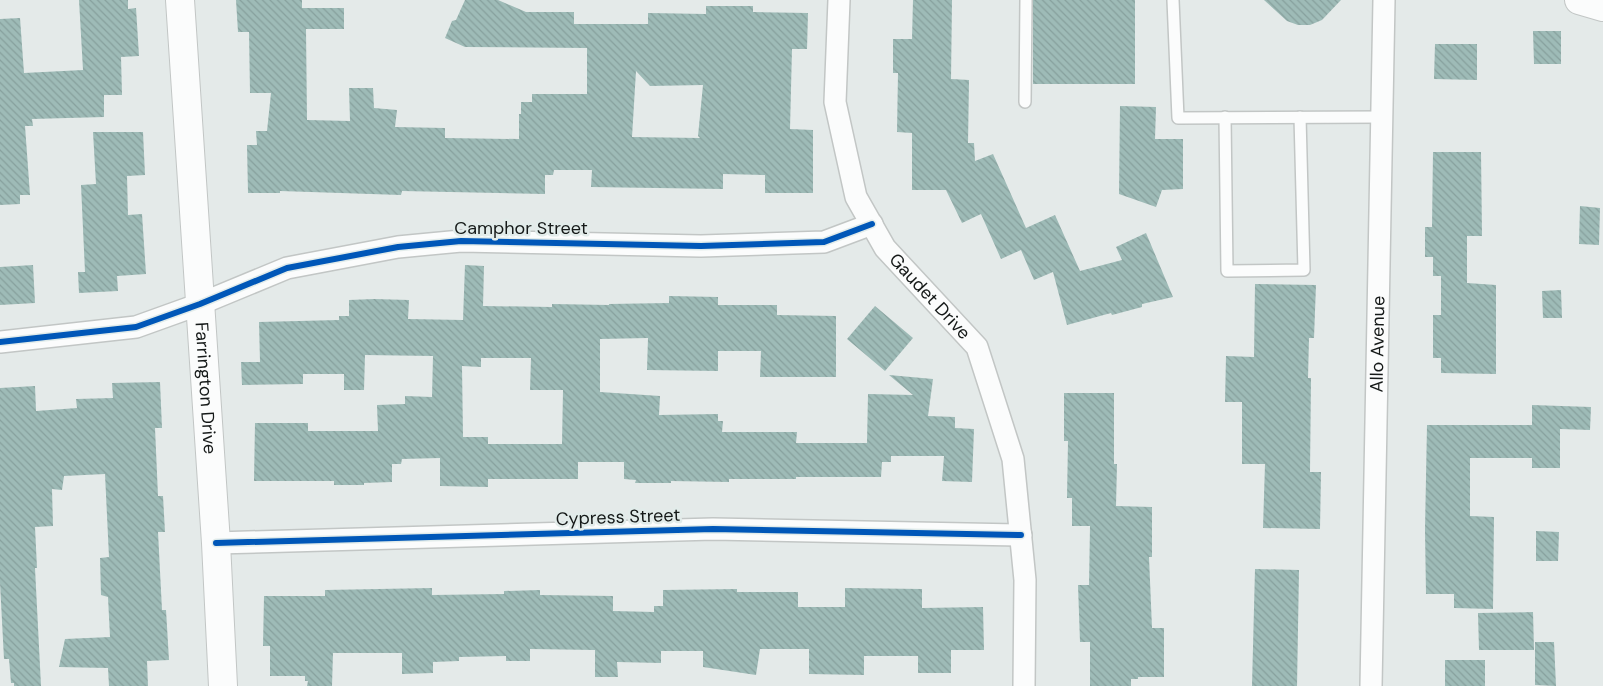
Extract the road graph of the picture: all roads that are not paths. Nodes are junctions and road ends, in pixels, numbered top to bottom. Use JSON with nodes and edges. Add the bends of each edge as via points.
{"nodes":[{"id":1,"x":180,"y":0,"type":"edge"},
{"id":2,"x":839,"y":0,"type":"edge"},
{"id":3,"x":1026,"y":0,"type":"edge"},
{"id":4,"x":1173,"y":0,"type":"edge"},
{"id":5,"x":1384,"y":0,"type":"edge"},
{"id":6,"x":1579,"y":0,"type":"edge"},
{"id":7,"x":1603,"y":7,"type":"edge"},
{"id":8,"x":1025,"y":102,"type":"dead end"},
{"id":9,"x":1225,"y":117,"type":"junction"},
{"id":10,"x":1300,"y":117,"type":"junction"},
{"id":11,"x":1382,"y":117,"type":"junction"},
{"id":12,"x":872,"y":224,"type":"junction"},
{"id":13,"x":200,"y":304,"type":"junction"},
{"id":14,"x":0,"y":342,"type":"edge"},
{"id":15,"x":1021,"y":536,"type":"junction"},
{"id":16,"x":216,"y":543,"type":"junction"},
{"id":17,"x":223,"y":686,"type":"edge"},
{"id":18,"x":1024,"y":686,"type":"edge"},
{"id":19,"x":1371,"y":686,"type":"edge"}],
"edges":[{"from":1,"to":13,"type":"street","name":"Farrington Drive"},
{"from":2,"to":12,"type":"street","name":"Gaudet Drive","via":[[835,102],[856,197]]},
{"from":3,"to":8,"type":"lane"},
{"from":4,"to":9,"type":"lane","via":[[1178,118]]},
{"from":5,"to":11,"type":"street","name":"Allo Avenue"},
{"from":6,"to":7,"type":"street"},
{"from":9,"to":10,"type":"lane"},
{"from":9,"to":10,"type":"lane","via":[[1227,272],[1304,270]]},
{"from":10,"to":11,"type":"lane"},
{"from":11,"to":19,"type":"street","name":"Allo Avenue"},
{"from":12,"to":13,"type":"street","name":"Camphor Street","via":[[824,242],[701,246],[461,241],[398,247],[287,268]]},
{"from":12,"to":15,"type":"street","name":"Gaudet Drive","via":[[885,248],[977,346],[1013,459]]},
{"from":13,"to":14,"type":"street","name":"Camphor Street","via":[[136,327]]},
{"from":13,"to":16,"type":"street","name":"Farrington Drive"},
{"from":15,"to":16,"type":"street","name":"Cypress Street","via":[[713,529]]},
{"from":15,"to":18,"type":"street","name":"Gaudet Drive","via":[[1025,580]]},
{"from":16,"to":17,"type":"street","name":"Farrington Drive"}]}
